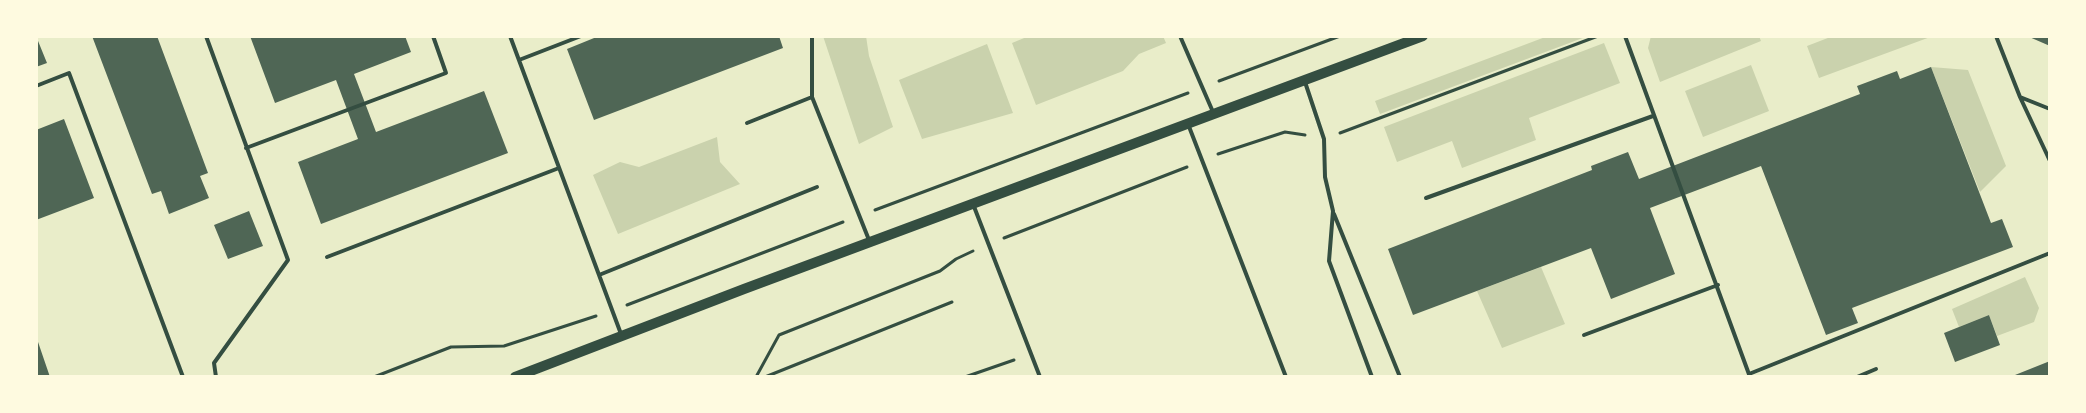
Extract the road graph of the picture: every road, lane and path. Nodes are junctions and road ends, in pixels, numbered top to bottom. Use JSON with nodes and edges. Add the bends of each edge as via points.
{"nodes":[{"id":1,"x":206,"y":36,"type":"edge"},
{"id":2,"x":433,"y":36,"type":"edge"},
{"id":3,"x":510,"y":36,"type":"edge"},
{"id":4,"x":581,"y":36,"type":"edge"},
{"id":5,"x":812,"y":36,"type":"edge"},
{"id":6,"x":1180,"y":36,"type":"edge"},
{"id":7,"x":1423,"y":36,"type":"edge"},
{"id":8,"x":1598,"y":36,"type":"edge"},
{"id":9,"x":1625,"y":36,"type":"edge"},
{"id":10,"x":1996,"y":36,"type":"edge"},
{"id":11,"x":519,"y":60,"type":"junction"},
{"id":12,"x":1304,"y":80,"type":"junction"},
{"id":13,"x":36,"y":86,"type":"edge"},
{"id":14,"x":812,"y":97,"type":"junction"},
{"id":15,"x":2020,"y":97,"type":"junction"},
{"id":16,"x":2050,"y":109,"type":"edge"},
{"id":17,"x":1213,"y":114,"type":"junction"},
{"id":18,"x":1653,"y":116,"type":"junction"},
{"id":19,"x":747,"y":123,"type":"dead end"},
{"id":20,"x":1188,"y":124,"type":"junction"},
{"id":21,"x":1324,"y":139,"type":"junction"},
{"id":22,"x":246,"y":148,"type":"junction"},
{"id":23,"x":1202,"y":161,"type":"junction"},
{"id":24,"x":2050,"y":161,"type":"edge"},
{"id":25,"x":559,"y":168,"type":"junction"},
{"id":26,"x":817,"y":187,"type":"dead end"},
{"id":27,"x":1426,"y":198,"type":"dead end"},
{"id":28,"x":973,"y":204,"type":"junction"},
{"id":29,"x":1333,"y":212,"type":"junction"},
{"id":30,"x":870,"y":242,"type":"junction"},
{"id":31,"x":988,"y":244,"type":"junction"},
{"id":32,"x":2050,"y":253,"type":"edge"},
{"id":33,"x":327,"y":257,"type":"dead end"},
{"id":34,"x":599,"y":275,"type":"junction"},
{"id":35,"x":1718,"y":285,"type":"junction"},
{"id":36,"x":952,"y":302,"type":"dead end"},
{"id":37,"x":1584,"y":335,"type":"dead end"},
{"id":38,"x":622,"y":336,"type":"junction"},
{"id":39,"x":1031,"y":354,"type":"junction"},
{"id":40,"x":1876,"y":369,"type":"dead end"},
{"id":41,"x":1750,"y":375,"type":"edge"},
{"id":42,"x":519,"y":376,"type":"edge"},
{"id":43,"x":183,"y":377,"type":"edge"},
{"id":44,"x":216,"y":377,"type":"edge"},
{"id":45,"x":756,"y":377,"type":"edge"},
{"id":46,"x":765,"y":377,"type":"edge"},
{"id":47,"x":965,"y":377,"type":"edge"},
{"id":48,"x":1040,"y":377,"type":"edge"},
{"id":49,"x":1286,"y":377,"type":"edge"},
{"id":50,"x":1372,"y":377,"type":"edge"},
{"id":51,"x":1400,"y":377,"type":"edge"},
{"id":52,"x":1857,"y":377,"type":"edge"}],
"edges":[{"from":1,"to":22,"type":"lane"},
{"from":2,"to":22,"type":"lane","via":[[446,73]]},
{"from":3,"to":11,"type":"lane"},
{"from":4,"to":11,"type":"lane"},
{"from":5,"to":14,"type":"lane"},
{"from":6,"to":17,"type":"lane"},
{"from":7,"to":12,"type":"main road"},
{"from":8,"to":21,"type":"path"},
{"from":9,"to":18,"type":"lane"},
{"from":10,"to":15,"type":"lane"},
{"from":11,"to":25,"type":"lane"},
{"from":12,"to":17,"type":"main road"},
{"from":12,"to":21,"type":"lane"},
{"from":13,"to":43,"type":"lane","via":[[69,73]]},
{"from":14,"to":19,"type":"lane"},
{"from":14,"to":30,"type":"lane"},
{"from":15,"to":16,"type":"lane"},
{"from":15,"to":24,"type":"lane"},
{"from":17,"to":20,"type":"main road"},
{"from":18,"to":27,"type":"lane"},
{"from":18,"to":35,"type":"lane"},
{"from":20,"to":23,"type":"lane"},
{"from":20,"to":28,"type":"main road"},
{"from":21,"to":23,"type":"path","via":[[1285,132]]},
{"from":21,"to":29,"type":"lane","via":[[1325,177]]},
{"from":22,"to":44,"type":"lane","via":[[288,260],[214,363]]},
{"from":23,"to":31,"type":"path"},
{"from":23,"to":49,"type":"lane"},
{"from":25,"to":33,"type":"lane"},
{"from":25,"to":34,"type":"lane"},
{"from":26,"to":34,"type":"lane"},
{"from":28,"to":30,"type":"main road"},
{"from":28,"to":31,"type":"lane"},
{"from":29,"to":50,"type":"lane","via":[[1330,261]]},
{"from":29,"to":51,"type":"lane"},
{"from":30,"to":38,"type":"main road"},
{"from":31,"to":39,"type":"lane"},
{"from":31,"to":45,"type":"path","via":[[956,259],[940,271],[779,335]]},
{"from":32,"to":41,"type":"lane"},
{"from":34,"to":38,"type":"lane"},
{"from":35,"to":37,"type":"lane"},
{"from":35,"to":41,"type":"lane"},
{"from":36,"to":46,"type":"path"},
{"from":38,"to":42,"type":"main road"},
{"from":39,"to":47,"type":"path"},
{"from":39,"to":48,"type":"lane"},
{"from":40,"to":52,"type":"lane"}]}
